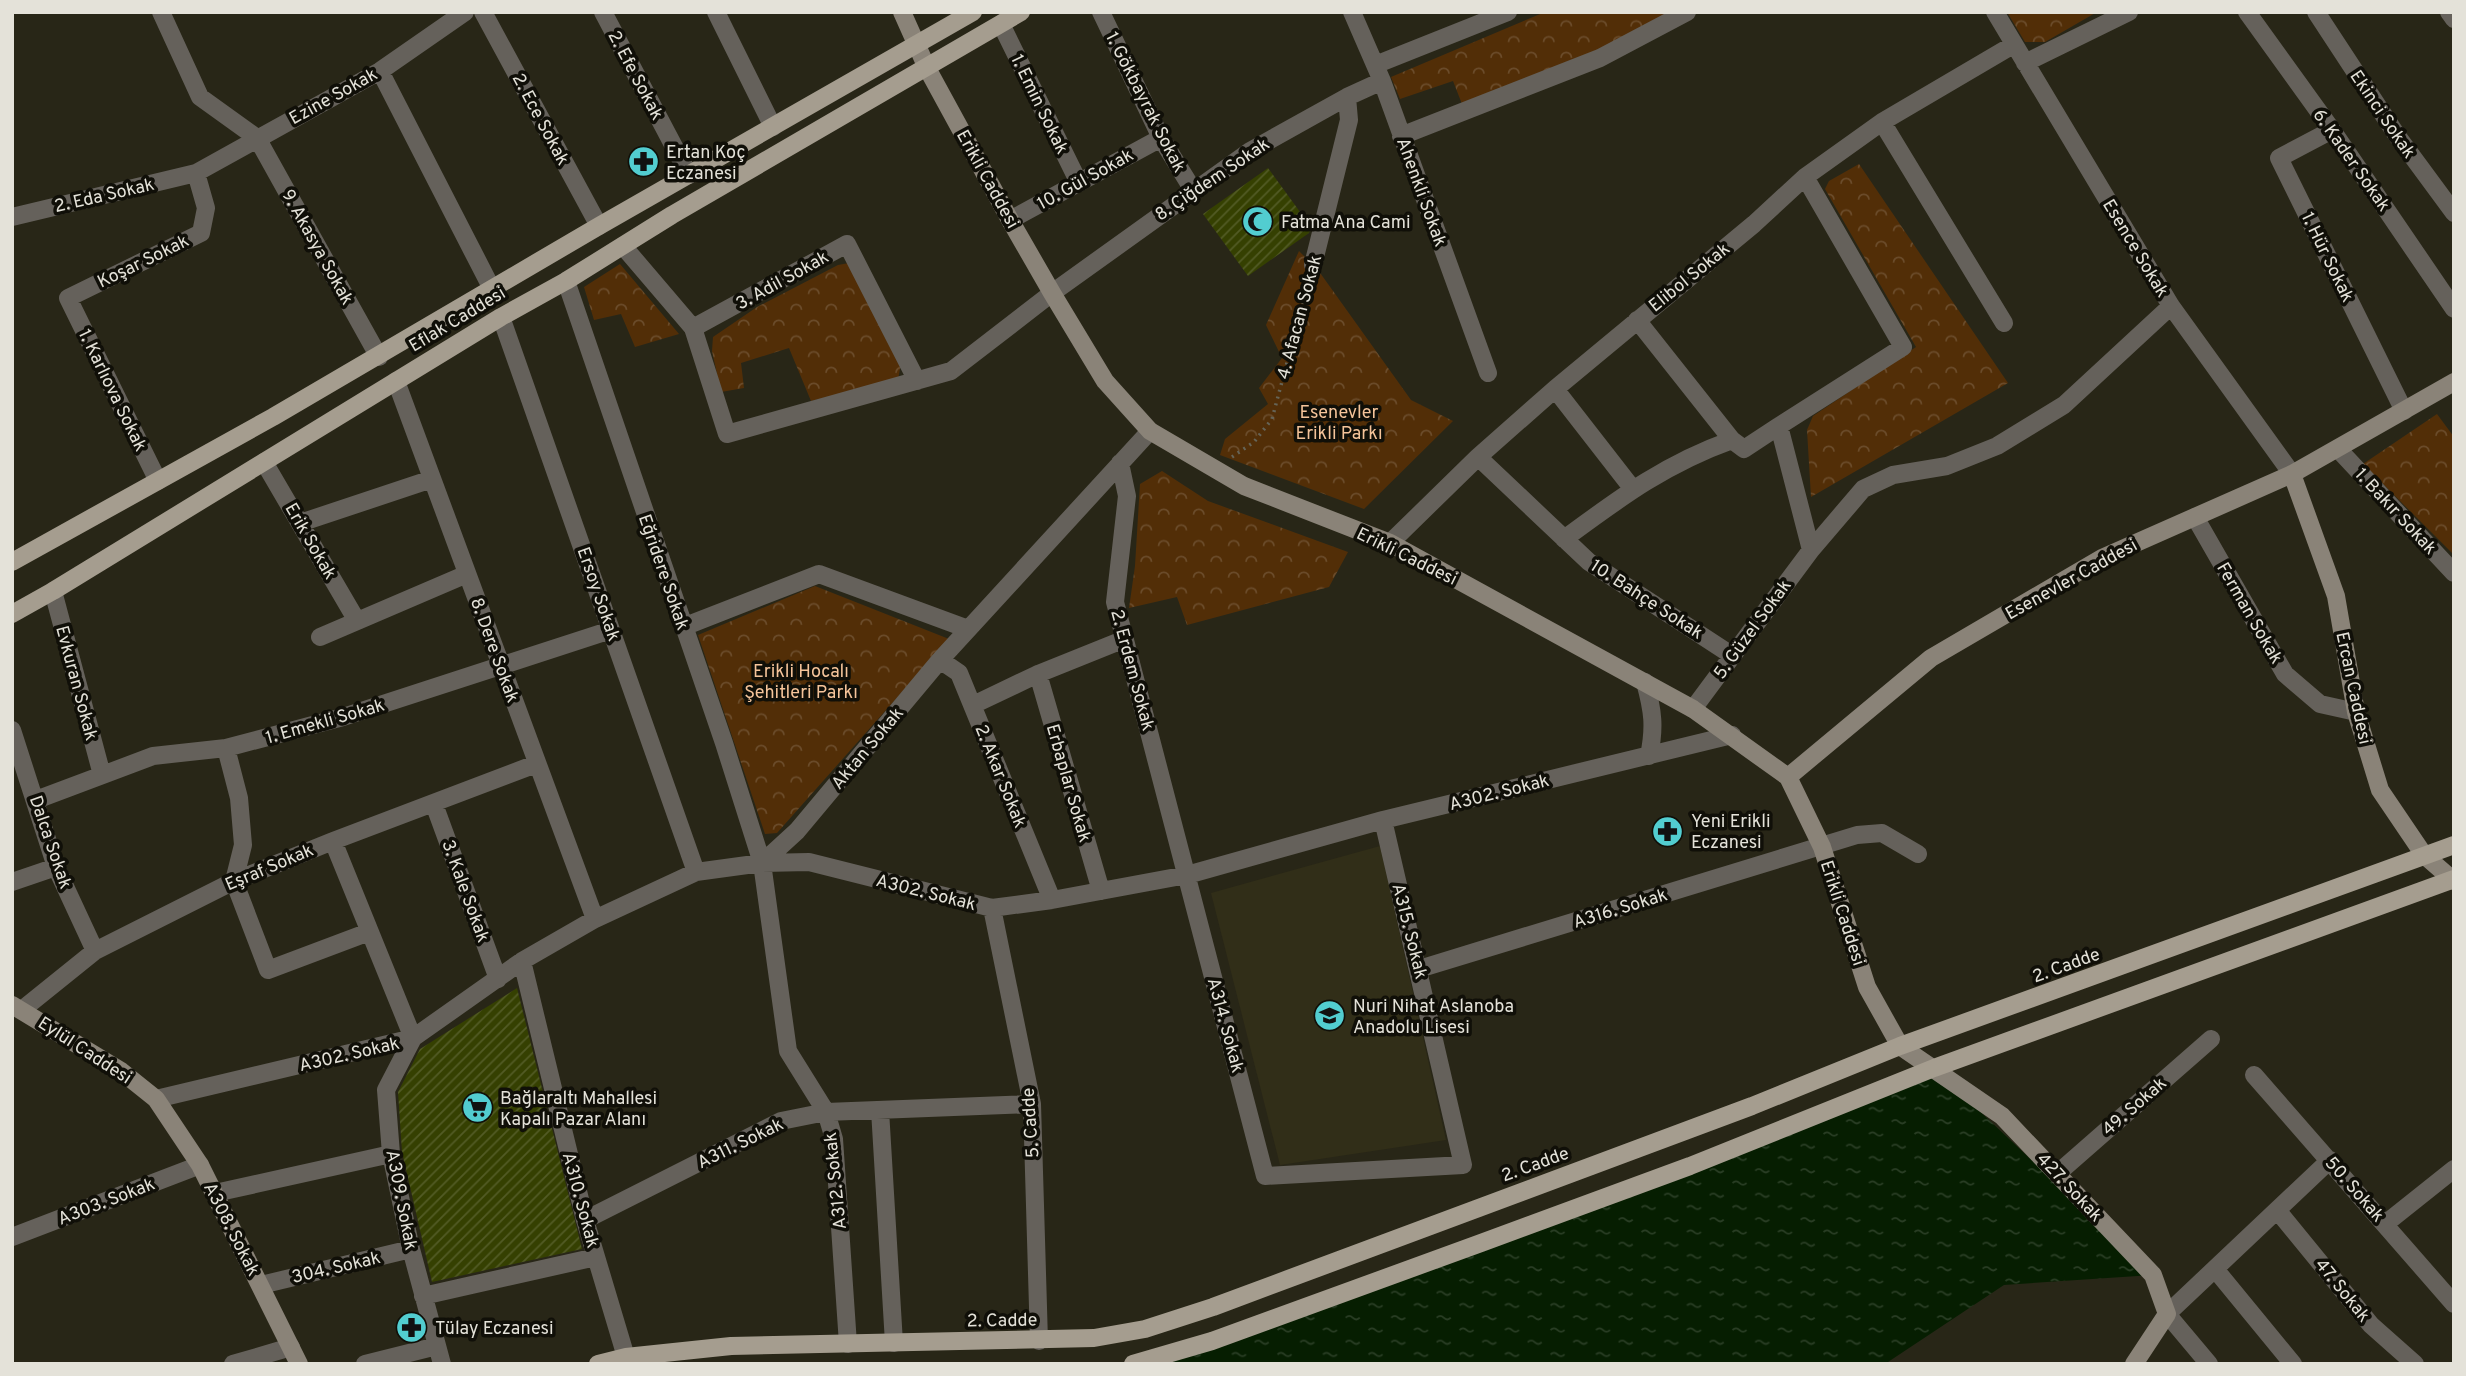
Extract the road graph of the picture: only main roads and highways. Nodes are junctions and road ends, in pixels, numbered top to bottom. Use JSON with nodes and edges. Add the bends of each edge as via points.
{"nodes":[{"id":1,"x":902,"y":12,"type":"edge"},
{"id":2,"x":973,"y":12,"type":"edge"},
{"id":3,"x":1021,"y":12,"type":"edge"},
{"id":4,"x":915,"y":45,"type":"junction"},
{"id":5,"x":927,"y":68,"type":"junction"},
{"id":6,"x":2454,"y":382,"type":"edge"},
{"id":7,"x":2292,"y":474,"type":"junction"},
{"id":8,"x":12,"y":562,"type":"edge"},
{"id":9,"x":12,"y":614,"type":"edge"},
{"id":10,"x":1788,"y":777,"type":"junction"},
{"id":11,"x":2454,"y":845,"type":"edge"},
{"id":12,"x":2424,"y":855,"type":"junction"},
{"id":13,"x":2453,"y":880,"type":"edge"},
{"id":14,"x":18,"y":1007,"type":"edge"},
{"id":15,"x":1900,"y":1046,"type":"junction"},
{"id":16,"x":1934,"y":1068,"type":"junction"},
{"id":17,"x":156,"y":1099,"type":"joint"},
{"id":18,"x":295,"y":1356,"type":"edge"},
{"id":19,"x":598,"y":1364,"type":"edge"},
{"id":20,"x":1133,"y":1364,"type":"edge"},
{"id":21,"x":2134,"y":1364,"type":"edge"}],
"edges":[{"from":1,"to":4,"type":"main road","name":"Erikli Caddesi"},
{"from":2,"to":4,"type":"main road","name":"Eflak Caddesi"},
{"from":3,"to":5,"type":"main road","name":"Eflak Caddesi"},
{"from":4,"to":5,"type":"main road","name":"Erikli Caddesi"},
{"from":4,"to":8,"type":"main road","name":"Eflak Caddesi","via":[[379,357]]},
{"from":5,"to":9,"type":"main road","name":"Eflak Caddesi","via":[[501,317]]},
{"from":5,"to":10,"type":"main road","name":"Erikli Caddesi","via":[[1105,382],[1150,431],[1244,486],[1390,543],[1693,709]]},
{"from":6,"to":7,"type":"main road","name":"Esenevler Caddesi"},
{"from":7,"to":10,"type":"main road","name":"Esenevler Caddesi","via":[[2102,558],[1931,658]]},
{"from":7,"to":12,"type":"main road","name":"Ercan Caddesi","via":[[2336,596],[2356,712],[2380,790]]},
{"from":10,"to":15,"type":"main road","name":"Erikli Caddesi","via":[[1822,847],[1867,987]]},
{"from":11,"to":12,"type":"main road","name":"2. Cadde"},
{"from":12,"to":13,"type":"main road","name":"Ercan Caddesi"},
{"from":12,"to":15,"type":"main road","name":"2. Cadde"},
{"from":13,"to":16,"type":"main road"},
{"from":14,"to":17,"type":"main road","name":"Eylül Caddesi","via":[[121,1071]]},
{"from":15,"to":16,"type":"main road","name":"427. Sokak"},
{"from":15,"to":19,"type":"main road","name":"2. Cadde","via":[[1752,1106],[1145,1329],[1039,1341],[731,1346]]},
{"from":16,"to":20,"type":"main road","via":[[1690,1166],[1212,1341]]},
{"from":16,"to":21,"type":"main road","name":"427. Sokak","via":[[2002,1116],[2153,1275],[2167,1314]]},
{"from":17,"to":18,"type":"main road","name":"A308. Sokak","via":[[200,1165]]}]}
